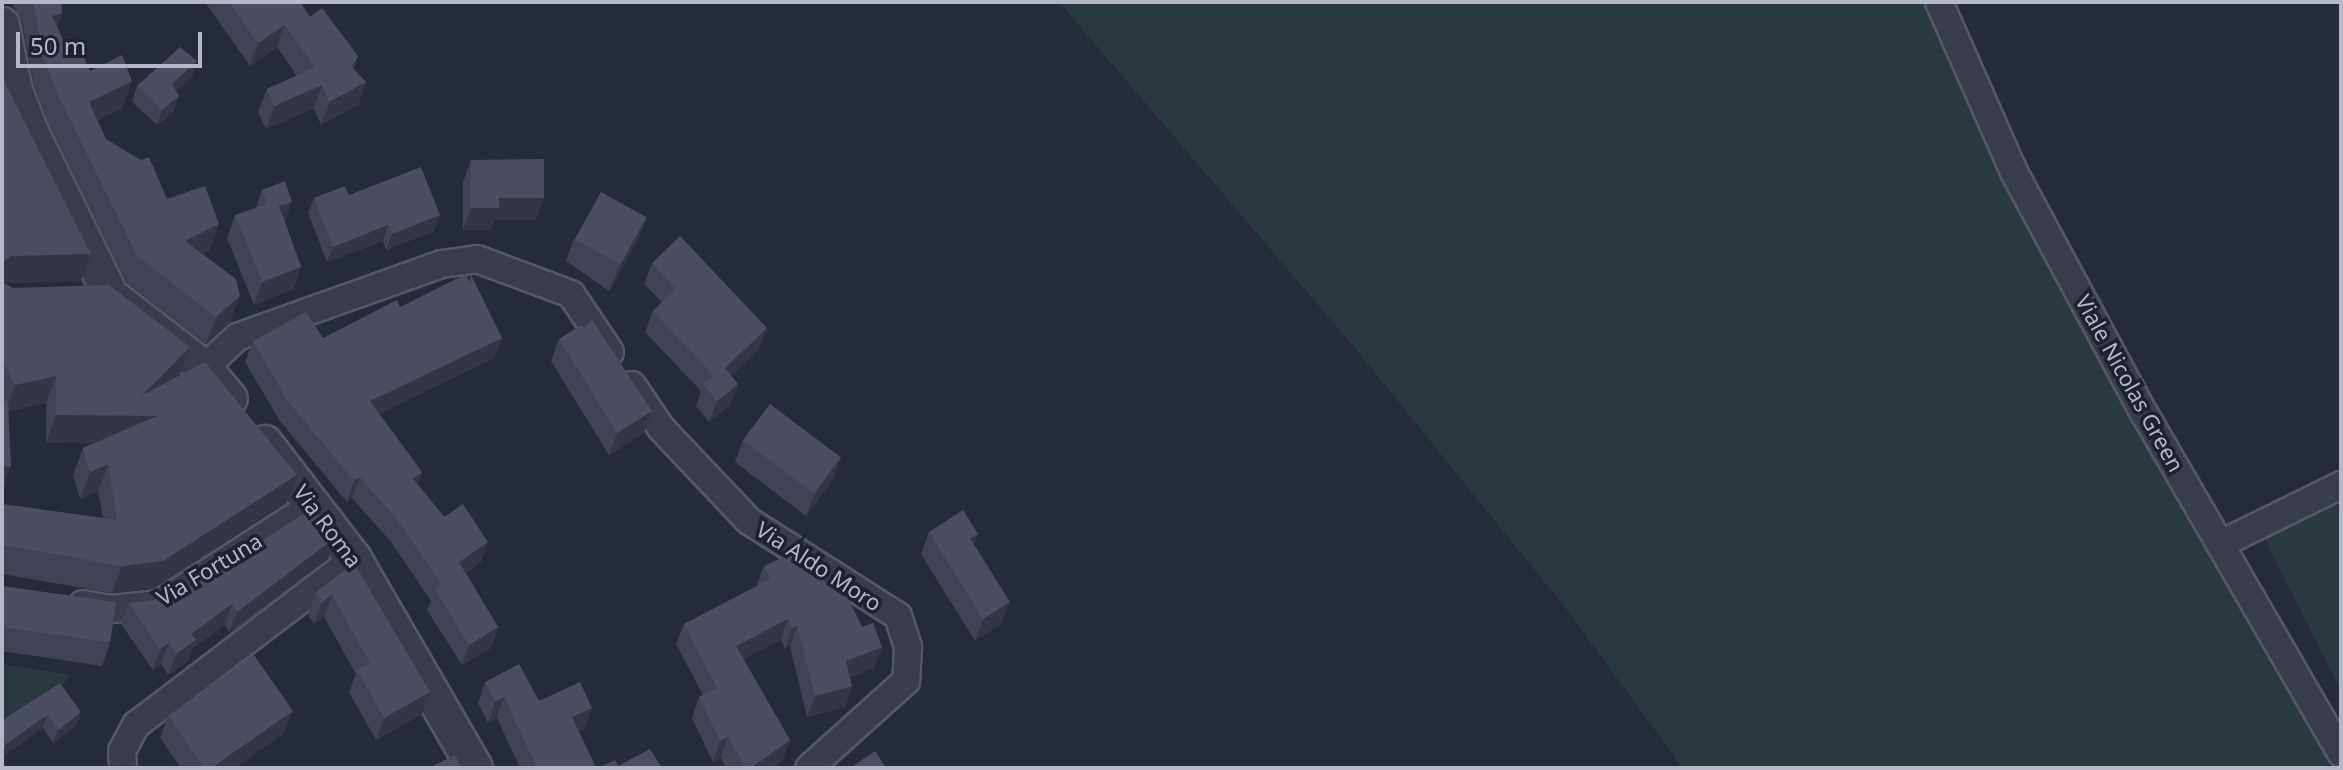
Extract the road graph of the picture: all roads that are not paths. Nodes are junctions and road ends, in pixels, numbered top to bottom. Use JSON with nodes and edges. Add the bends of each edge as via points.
{"nodes":[{"id":1,"x":1939,"y":2,"type":"edge"},
{"id":2,"x":2,"y":25,"type":"edge"},
{"id":3,"x":204,"y":368,"type":"junction"},
{"id":4,"x":2341,"y":485,"type":"edge"},
{"id":5,"x":314,"y":504,"type":"junction"},
{"id":6,"x":2221,"y":544,"type":"junction"},
{"id":7,"x":354,"y":559,"type":"junction"},
{"id":8,"x":49,"y":599,"type":"edge"},
{"id":9,"x":2341,"y":753,"type":"edge"},
{"id":10,"x":123,"y":768,"type":"edge"},
{"id":11,"x":475,"y":768,"type":"edge"},
{"id":12,"x":809,"y":768,"type":"edge"}],
"edges":[{"from":1,"to":6,"type":"street","name":"Viale Nicolas Green","via":[[2014,172]]},
{"from":2,"to":3,"type":"street","name":"Via Roma","via":[[15,91],[96,296]]},
{"from":3,"to":5,"type":"street","name":"Via Roma"},
{"from":3,"to":12,"type":"street","name":"Via Aldo Moro","via":[[237,337],[442,264],[477,259],[571,294],[661,428],[749,521],[898,616],[908,647],[906,681]]},
{"from":4,"to":6,"type":"street"},
{"from":5,"to":7,"type":"street","name":"Via Roma"},
{"from":5,"to":8,"type":"street","name":"Via Fortuna","via":[[159,604],[112,609]]},
{"from":6,"to":9,"type":"street","name":"Viale Nicolas Green"},
{"from":7,"to":10,"type":"street","via":[[136,725],[122,751]]},
{"from":7,"to":11,"type":"street","name":"Via Roma"}]}
